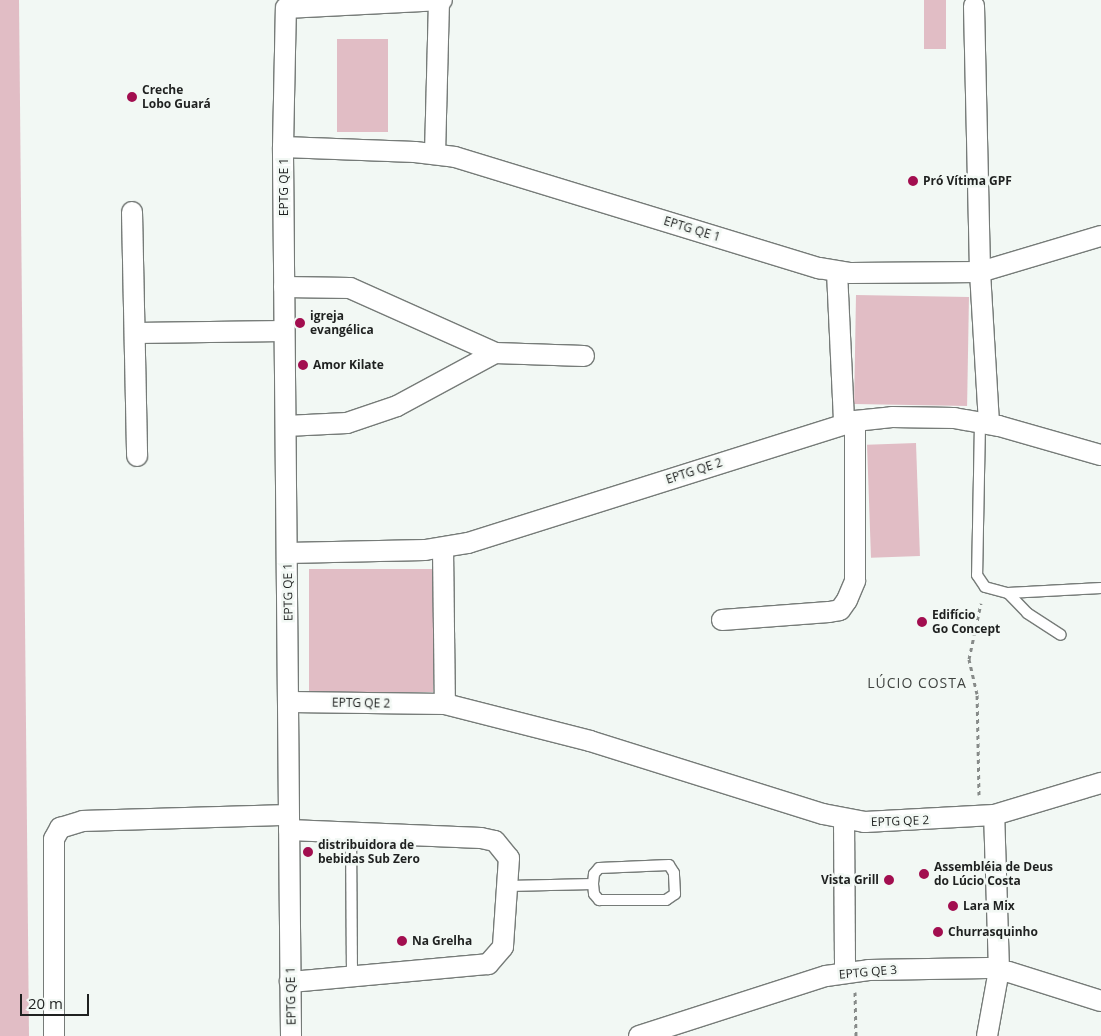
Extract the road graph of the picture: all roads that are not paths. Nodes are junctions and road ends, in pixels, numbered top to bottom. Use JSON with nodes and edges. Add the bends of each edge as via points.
{"nodes":[{"id":1,"x":441,"y":1,"type":"edge"},
{"id":2,"x":286,"y":4,"type":"edge"},
{"id":3,"x":974,"y":6,"type":"dead end"},
{"id":4,"x":283,"y":147,"type":"junction"},
{"id":5,"x":435,"y":154,"type":"junction"},
{"id":6,"x":132,"y":212,"type":"dead end"},
{"id":7,"x":1101,"y":236,"type":"edge"},
{"id":8,"x":836,"y":272,"type":"junction"},
{"id":9,"x":980,"y":272,"type":"junction"},
{"id":10,"x":284,"y":287,"type":"junction"},
{"id":11,"x":284,"y":331,"type":"junction"},
{"id":12,"x":135,"y":333,"type":"junction"},
{"id":13,"x":496,"y":353,"type":"junction"},
{"id":14,"x":584,"y":356,"type":"dead end"},
{"id":15,"x":850,"y":422,"type":"junction"},
{"id":16,"x":984,"y":423,"type":"junction"},
{"id":17,"x":286,"y":426,"type":"junction"},
{"id":18,"x":1101,"y":455,"type":"edge"},
{"id":19,"x":137,"y":456,"type":"dead end"},
{"id":20,"x":443,"y":548,"type":"junction"},
{"id":21,"x":288,"y":553,"type":"junction"},
{"id":22,"x":1101,"y":588,"type":"edge"},
{"id":23,"x":1008,"y":593,"type":"junction"},
{"id":24,"x":722,"y":620,"type":"dead end"},
{"id":25,"x":1061,"y":635,"type":"dead end"},
{"id":26,"x":290,"y":702,"type":"junction"},
{"id":27,"x":445,"y":704,"type":"junction"},
{"id":28,"x":1101,"y":783,"type":"edge"},
{"id":29,"x":987,"y":817,"type":"junction"},
{"id":30,"x":844,"y":819,"type":"junction"},
{"id":31,"x":288,"y":823,"type":"junction"},
{"id":32,"x":351,"y":833,"type":"junction"},
{"id":33,"x":593,"y":884,"type":"junction"},
{"id":34,"x":508,"y":886,"type":"junction"},
{"id":35,"x":999,"y":970,"type":"junction"},
{"id":36,"x":850,"y":972,"type":"junction"},
{"id":37,"x":352,"y":978,"type":"junction"},
{"id":38,"x":290,"y":982,"type":"junction"},
{"id":39,"x":1101,"y":1001,"type":"edge"},
{"id":40,"x":54,"y":1036,"type":"edge"},
{"id":41,"x":291,"y":1036,"type":"edge"},
{"id":42,"x":639,"y":1036,"type":"edge"},
{"id":43,"x":988,"y":1036,"type":"edge"}],
"edges":[{"from":1,"to":2,"type":"street","name":"EPTG QE 1"},
{"from":1,"to":5,"type":"street"},
{"from":2,"to":4,"type":"street","name":"EPTG QE 1"},
{"from":3,"to":9,"type":"street"},
{"from":4,"to":5,"type":"street","name":"EPTG QE 1"},
{"from":4,"to":10,"type":"street","name":"EPTG QE 1"},
{"from":5,"to":8,"type":"street","name":"EPTG QE 1","via":[[455,156]]},
{"from":6,"to":12,"type":"street"},
{"from":7,"to":9,"type":"street","name":"EPTG QE 1"},
{"from":8,"to":9,"type":"street","name":"EPTG QE 1"},
{"from":8,"to":15,"type":"street"},
{"from":9,"to":16,"type":"street"},
{"from":10,"to":11,"type":"street","name":"EPTG QE 1"},
{"from":10,"to":13,"type":"street","via":[[350,288]]},
{"from":11,"to":12,"type":"street"},
{"from":11,"to":17,"type":"street","name":"EPTG QE 1"},
{"from":12,"to":19,"type":"street"},
{"from":13,"to":14,"type":"street"},
{"from":13,"to":17,"type":"street","via":[[398,406],[347,423]]},
{"from":15,"to":16,"type":"street","name":"EPTG QE 2","via":[[930,416]]},
{"from":15,"to":20,"type":"street","name":"EPTG QE 2","via":[[468,543]]},
{"from":15,"to":24,"type":"street","via":[[855,581],[847,600],[840,610],[829,612]]},
{"from":16,"to":18,"type":"street","name":"EPTG QE 2"},
{"from":16,"to":23,"type":"lane","via":[[977,575],[985,587]]},
{"from":17,"to":21,"type":"street","name":"EPTG QE 1"},
{"from":20,"to":21,"type":"street","name":"EPTG QE 2"},
{"from":20,"to":27,"type":"street"},
{"from":21,"to":26,"type":"street","name":"EPTG QE 1"},
{"from":22,"to":23,"type":"lane"},
{"from":23,"to":25,"type":"lane","via":[[1027,612]]},
{"from":26,"to":27,"type":"street","name":"EPTG QE 2"},
{"from":26,"to":31,"type":"street","name":"EPTG QE 1"},
{"from":27,"to":30,"type":"street","name":"EPTG QE 2","via":[[590,741]]},
{"from":28,"to":29,"type":"street","name":"EPTG QE 2"},
{"from":29,"to":30,"type":"street","name":"EPTG QE 2","via":[[865,822]]},
{"from":29,"to":35,"type":"street"},
{"from":30,"to":36,"type":"street"},
{"from":31,"to":32,"type":"street"},
{"from":31,"to":38,"type":"street","name":"EPTG QE 1"},
{"from":31,"to":40,"type":"street","via":[[83,821],[60,828],[54,839]]},
{"from":32,"to":34,"type":"street","via":[[495,841],[508,858]]},
{"from":32,"to":37,"type":"lane"},
{"from":33,"to":33,"type":"lane","via":[[594,874],[599,868],[669,865],[674,873],[675,894],[666,900],[599,900],[594,894]]},
{"from":33,"to":34,"type":"lane"},
{"from":34,"to":37,"type":"street","via":[[503,947],[488,964]]},
{"from":35,"to":36,"type":"street","name":"EPTG QE 3"},
{"from":35,"to":39,"type":"street","name":"EPTG QE 3"},
{"from":35,"to":43,"type":"street"},
{"from":36,"to":42,"type":"street","name":"EPTG QE 3","via":[[826,976]]},
{"from":37,"to":38,"type":"street"},
{"from":38,"to":41,"type":"street","name":"EPTG QE 1"}]}
